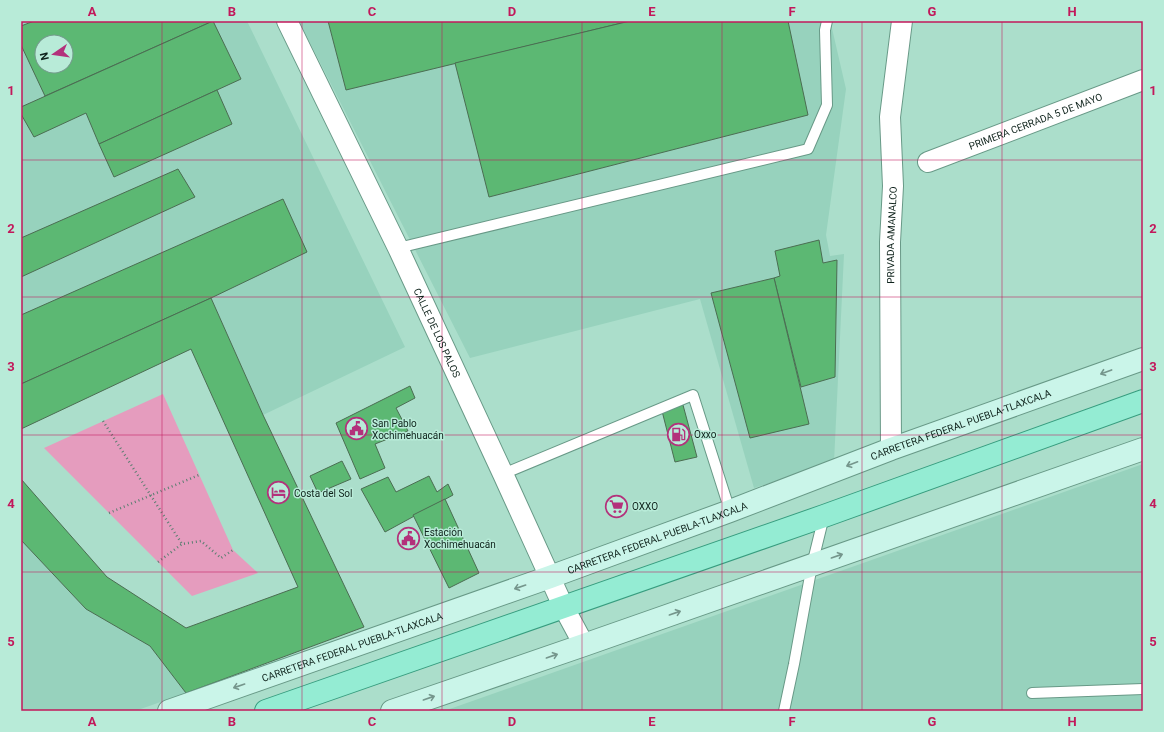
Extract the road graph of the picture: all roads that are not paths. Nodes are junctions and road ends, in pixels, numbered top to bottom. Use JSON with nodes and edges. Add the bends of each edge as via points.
{"nodes":[{"id":1,"x":287,"y":21,"type":"edge"},
{"id":2,"x":827,"y":21,"type":"edge"},
{"id":3,"x":902,"y":21,"type":"edge"},
{"id":4,"x":1143,"y":80,"type":"edge"},
{"id":5,"x":928,"y":162,"type":"dead end"},
{"id":6,"x":398,"y":248,"type":"junction"},
{"id":7,"x":1143,"y":359,"type":"edge"},
{"id":8,"x":1143,"y":401,"type":"edge"},
{"id":9,"x":891,"y":449,"type":"junction"},
{"id":10,"x":1143,"y":449,"type":"edge"},
{"id":11,"x":503,"y":474,"type":"junction"},
{"id":12,"x":730,"y":511,"type":"junction"},
{"id":13,"x":824,"y":516,"type":"junction"},
{"id":14,"x":812,"y":565,"type":"junction"},
{"id":15,"x":550,"y":577,"type":"junction"},
{"id":16,"x":563,"y":606,"type":"junction"},
{"id":17,"x":584,"y":645,"type":"junction"},
{"id":18,"x":1143,"y":689,"type":"edge"},
{"id":19,"x":1032,"y":693,"type":"dead end"},
{"id":20,"x":169,"y":711,"type":"edge"},
{"id":21,"x":266,"y":711,"type":"edge"},
{"id":22,"x":392,"y":711,"type":"edge"},
{"id":23,"x":784,"y":711,"type":"edge"}],
"edges":[{"from":1,"to":6,"type":"street","name":"CALLE DE LOS PALOS"},
{"from":2,"to":6,"type":"lane","via":[[827,105],[808,149]]},
{"from":3,"to":9,"type":"street","name":"PRIVADA AMANALCO","via":[[890,117],[893,186],[890,242]]},
{"from":4,"to":5,"type":"street","name":"PRIMERA CERRADA 5 DE MAYO"},
{"from":6,"to":11,"type":"street","name":"CALLE DE LOS PALOS"},
{"from":7,"to":9,"type":"main road","name":"CARRETERA FEDERAL PUEBLA-TLAXCALA","one_way":true},
{"from":8,"to":13,"type":"main road"},
{"from":9,"to":12,"type":"main road","name":"CARRETERA FEDERAL PUEBLA-TLAXCALA","one_way":true},
{"from":14,"to":10,"type":"main road","one_way":true},
{"from":11,"to":12,"type":"lane","via":[[693,395]]},
{"from":11,"to":15,"type":"street","name":"CALLE DE LOS PALOS"},
{"from":12,"to":15,"type":"main road","name":"CARRETERA FEDERAL PUEBLA-TLAXCALA"},
{"from":13,"to":14,"type":"lane"},
{"from":13,"to":16,"type":"main road"},
{"from":17,"to":14,"type":"main road","one_way":true},
{"from":14,"to":23,"type":"lane"},
{"from":15,"to":16,"type":"street","name":"CALLE DE LOS PALOS"},
{"from":15,"to":20,"type":"main road","name":"CARRETERA FEDERAL PUEBLA-TLAXCALA","one_way":true},
{"from":16,"to":17,"type":"street","name":"CALLE DE LOS PALOS"},
{"from":16,"to":21,"type":"main road"},
{"from":22,"to":17,"type":"main road","one_way":true},
{"from":18,"to":19,"type":"lane"}]}
